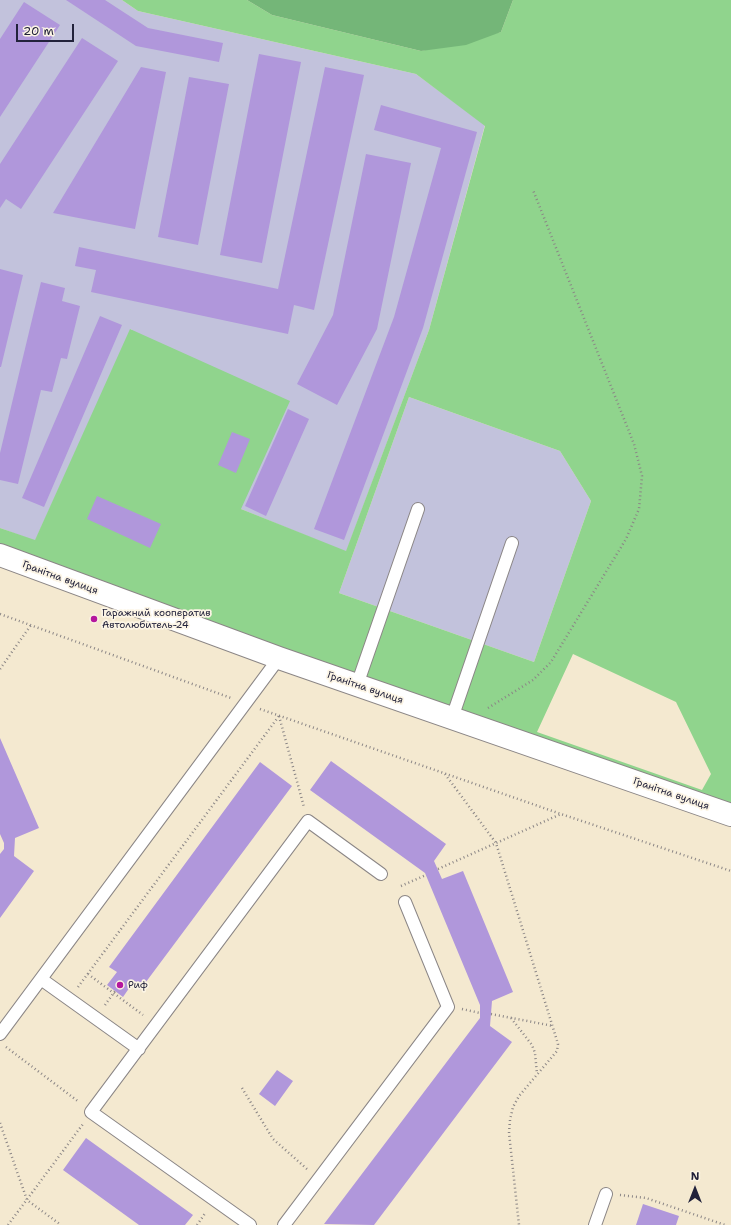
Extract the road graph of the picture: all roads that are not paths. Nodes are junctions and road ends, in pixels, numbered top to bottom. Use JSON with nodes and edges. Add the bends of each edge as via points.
{"nodes":[{"id":1,"x":418,"y":509,"type":"dead end"},
{"id":2,"x":512,"y":543,"type":"dead end"},
{"id":3,"x":0,"y":556,"type":"edge"},
{"id":4,"x":279,"y":658,"type":"junction"},
{"id":5,"x":357,"y":685,"type":"junction"},
{"id":6,"x":459,"y":720,"type":"junction"},
{"id":7,"x":731,"y":815,"type":"edge"},
{"id":8,"x":381,"y":874,"type":"dead end"},
{"id":9,"x":405,"y":902,"type":"dead end"},
{"id":10,"x":41,"y":979,"type":"junction"},
{"id":11,"x":0,"y":1034,"type":"edge"},
{"id":12,"x":139,"y":1049,"type":"junction"},
{"id":13,"x":606,"y":1194,"type":"road end"},
{"id":14,"x":250,"y":1225,"type":"edge"},
{"id":15,"x":284,"y":1225,"type":"edge"},
{"id":16,"x":595,"y":1225,"type":"edge"}],
"edges":[{"from":1,"to":5,"type":"lane"},
{"from":2,"to":6,"type":"lane"},
{"from":3,"to":4,"type":"street","name":"Гранітна вулиця"},
{"from":4,"to":5,"type":"street","name":"Гранітна вулиця"},
{"from":4,"to":10,"type":"lane"},
{"from":5,"to":6,"type":"street","name":"Гранітна вулиця"},
{"from":6,"to":7,"type":"street","name":"Гранітна вулиця"},
{"from":8,"to":12,"type":"lane","via":[[308,821]]},
{"from":9,"to":15,"type":"lane","via":[[448,1007]]},
{"from":10,"to":11,"type":"lane"},
{"from":10,"to":12,"type":"lane"},
{"from":12,"to":14,"type":"lane","via":[[92,1112]]},
{"from":13,"to":16,"type":"lane"}]}
